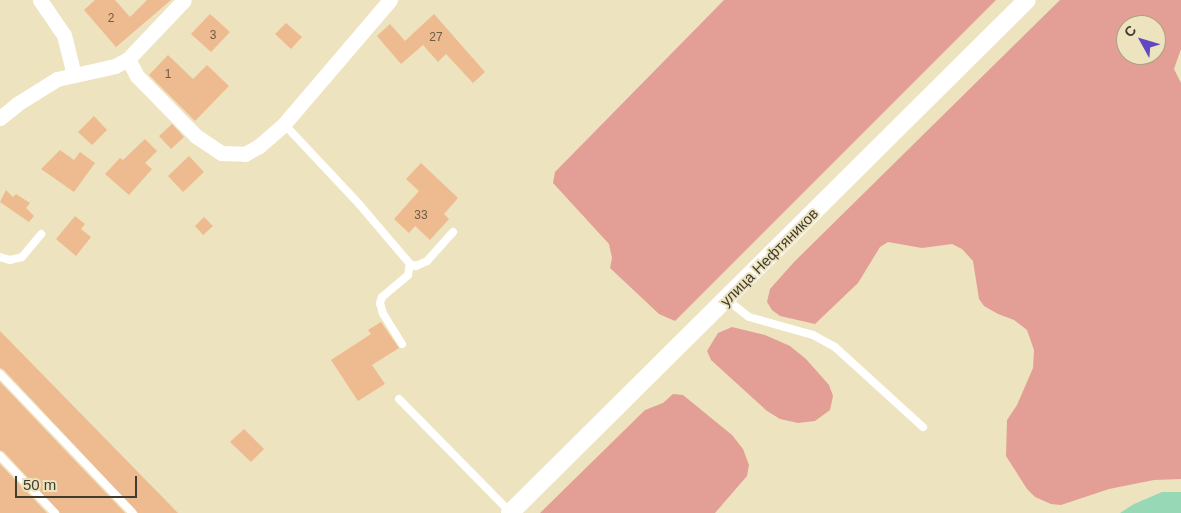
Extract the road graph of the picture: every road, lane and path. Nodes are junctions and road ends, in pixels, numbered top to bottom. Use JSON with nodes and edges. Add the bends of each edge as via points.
{"nodes":[{"id":1,"x":40,"y":0,"type":"edge"},
{"id":2,"x":184,"y":0,"type":"edge"},
{"id":3,"x":390,"y":0,"type":"edge"},
{"id":4,"x":1027,"y":0,"type":"edge"},
{"id":5,"x":128,"y":59,"type":"junction"},
{"id":6,"x":74,"y":75,"type":"junction"},
{"id":7,"x":0,"y":118,"type":"edge"},
{"id":8,"x":284,"y":124,"type":"junction"},
{"id":9,"x":453,"y":232,"type":"dead end"},
{"id":10,"x":41,"y":234,"type":"dead end"},
{"id":11,"x":0,"y":257,"type":"edge"},
{"id":12,"x":410,"y":264,"type":"junction"},
{"id":13,"x":726,"y":299,"type":"junction"},
{"id":14,"x":402,"y":344,"type":"dead end"},
{"id":15,"x":0,"y":374,"type":"edge"},
{"id":16,"x":399,"y":400,"type":"dead end"},
{"id":17,"x":924,"y":427,"type":"dead end"},
{"id":18,"x":0,"y":456,"type":"edge"},
{"id":19,"x":55,"y":513,"type":"edge"},
{"id":20,"x":133,"y":513,"type":"edge"},
{"id":21,"x":510,"y":513,"type":"edge"}],
"edges":[{"from":1,"to":6,"type":"street","via":[[64,35]]},
{"from":2,"to":5,"type":"street"},
{"from":3,"to":8,"type":"street"},
{"from":4,"to":13,"type":"street","name":"улица Нефтяников"},
{"from":5,"to":6,"type":"street","via":[[115,66]]},
{"from":5,"to":8,"type":"street","via":[[137,76],[172,112],[196,136],[221,153],[245,154]]},
{"from":6,"to":7,"type":"street","via":[[46,85]]},
{"from":8,"to":12,"type":"lane"},
{"from":9,"to":12,"type":"lane","via":[[428,261],[416,266]]},
{"from":10,"to":11,"type":"lane","via":[[22,256],[10,260]]},
{"from":12,"to":14,"type":"lane","via":[[408,275],[382,297],[380,303],[383,314]]},
{"from":13,"to":17,"type":"lane","via":[[749,317],[813,335],[835,347]]},
{"from":13,"to":21,"type":"street","name":"улица Нефтяников"},
{"from":15,"to":20,"type":"lane"},
{"from":16,"to":21,"type":"lane"},
{"from":18,"to":19,"type":"lane"}]}
